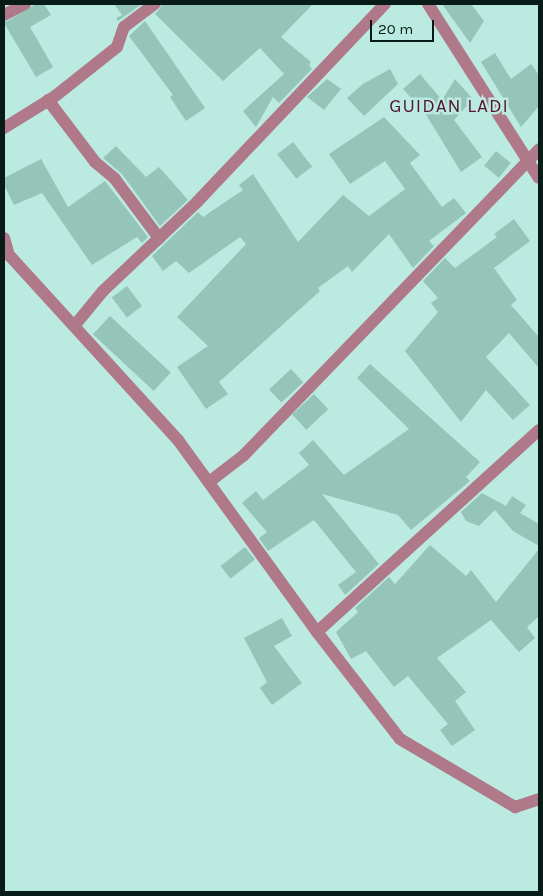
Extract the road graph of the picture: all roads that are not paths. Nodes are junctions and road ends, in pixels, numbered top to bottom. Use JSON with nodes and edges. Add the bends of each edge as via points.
{"nodes":[{"id":1,"x":24,"y":4,"type":"edge"},
{"id":2,"x":156,"y":4,"type":"edge"},
{"id":3,"x":385,"y":4,"type":"edge"},
{"id":4,"x":428,"y":4,"type":"edge"},
{"id":5,"x":4,"y":15,"type":"edge"},
{"id":6,"x":48,"y":100,"type":"junction"},
{"id":7,"x":4,"y":128,"type":"edge"},
{"id":8,"x":539,"y":149,"type":"edge"},
{"id":9,"x":528,"y":163,"type":"junction"},
{"id":10,"x":539,"y":178,"type":"edge"},
{"id":11,"x":4,"y":238,"type":"edge"},
{"id":12,"x":159,"y":238,"type":"junction"},
{"id":13,"x":75,"y":325,"type":"junction"},
{"id":14,"x":539,"y":430,"type":"edge"},
{"id":15,"x":209,"y":482,"type":"junction"},
{"id":16,"x":317,"y":632,"type":"junction"},
{"id":17,"x":539,"y":799,"type":"edge"}],
"edges":[{"from":1,"to":5,"type":"street"},
{"from":2,"to":6,"type":"street","via":[[124,27],[117,47]]},
{"from":3,"to":12,"type":"street","via":[[294,102]]},
{"from":4,"to":9,"type":"street"},
{"from":6,"to":7,"type":"street"},
{"from":6,"to":12,"type":"street","via":[[95,162],[115,179]]},
{"from":8,"to":9,"type":"street"},
{"from":9,"to":10,"type":"street"},
{"from":9,"to":15,"type":"street","via":[[389,301],[244,455]]},
{"from":11,"to":13,"type":"street","via":[[9,255]]},
{"from":12,"to":13,"type":"street","via":[[103,291]]},
{"from":13,"to":15,"type":"street","via":[[178,440]]},
{"from":14,"to":16,"type":"street"},
{"from":15,"to":16,"type":"street"},
{"from":16,"to":17,"type":"street","via":[[400,739],[515,807]]}]}
